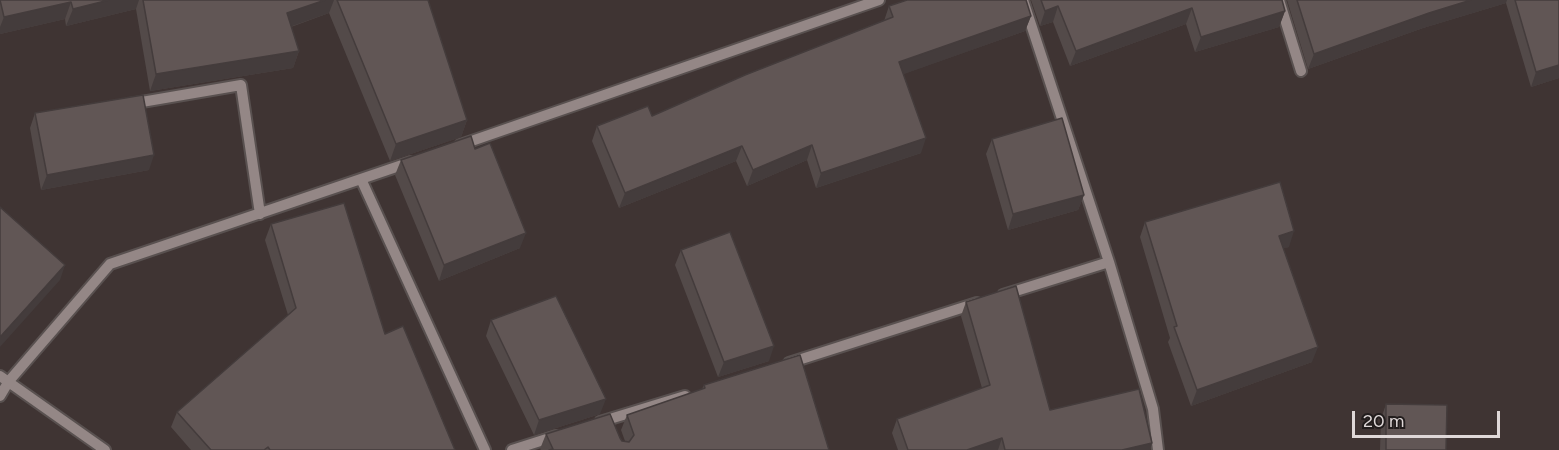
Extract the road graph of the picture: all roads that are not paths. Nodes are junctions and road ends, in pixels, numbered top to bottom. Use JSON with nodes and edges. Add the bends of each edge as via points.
{"nodes":[{"id":1,"x":879,"y":0,"type":"edge"},
{"id":2,"x":1023,"y":0,"type":"edge"},
{"id":3,"x":1279,"y":0,"type":"edge"},
{"id":4,"x":1301,"y":71,"type":"dead end"},
{"id":5,"x":117,"y":106,"type":"edge"},
{"id":6,"x":451,"y":148,"type":"edge"},
{"id":7,"x":417,"y":160,"type":"edge"},
{"id":8,"x":360,"y":179,"type":"junction"},
{"id":9,"x":260,"y":214,"type":"junction"},
{"id":10,"x":1109,"y":262,"type":"junction"},
{"id":11,"x":995,"y":298,"type":"edge"},
{"id":12,"x":984,"y":301,"type":"edge"},
{"id":13,"x":779,"y":366,"type":"edge"},
{"id":14,"x":4,"y":379,"type":"edge"},
{"id":15,"x":699,"y":391,"type":"edge"},
{"id":16,"x":0,"y":396,"type":"edge"},
{"id":17,"x":587,"y":426,"type":"edge"},
{"id":18,"x":566,"y":433,"type":"edge"},
{"id":19,"x":105,"y":450,"type":"edge"},
{"id":20,"x":485,"y":450,"type":"edge"},
{"id":21,"x":512,"y":450,"type":"edge"},
{"id":22,"x":1158,"y":450,"type":"edge"}],
"edges":[{"from":1,"to":6,"type":"street"},
{"from":2,"to":10,"type":"street"},
{"from":3,"to":4,"type":"street"},
{"from":5,"to":9,"type":"street","via":[[241,85]]},
{"from":7,"to":8,"type":"street"},
{"from":8,"to":9,"type":"street"},
{"from":8,"to":20,"type":"street"},
{"from":9,"to":14,"type":"street","via":[[110,264]]},
{"from":10,"to":11,"type":"street"},
{"from":10,"to":22,"type":"street","via":[[1153,409]]},
{"from":12,"to":13,"type":"street"},
{"from":14,"to":16,"type":"street"},
{"from":14,"to":19,"type":"street"},
{"from":15,"to":17,"type":"street","via":[[611,425]]},
{"from":18,"to":21,"type":"street"}]}
